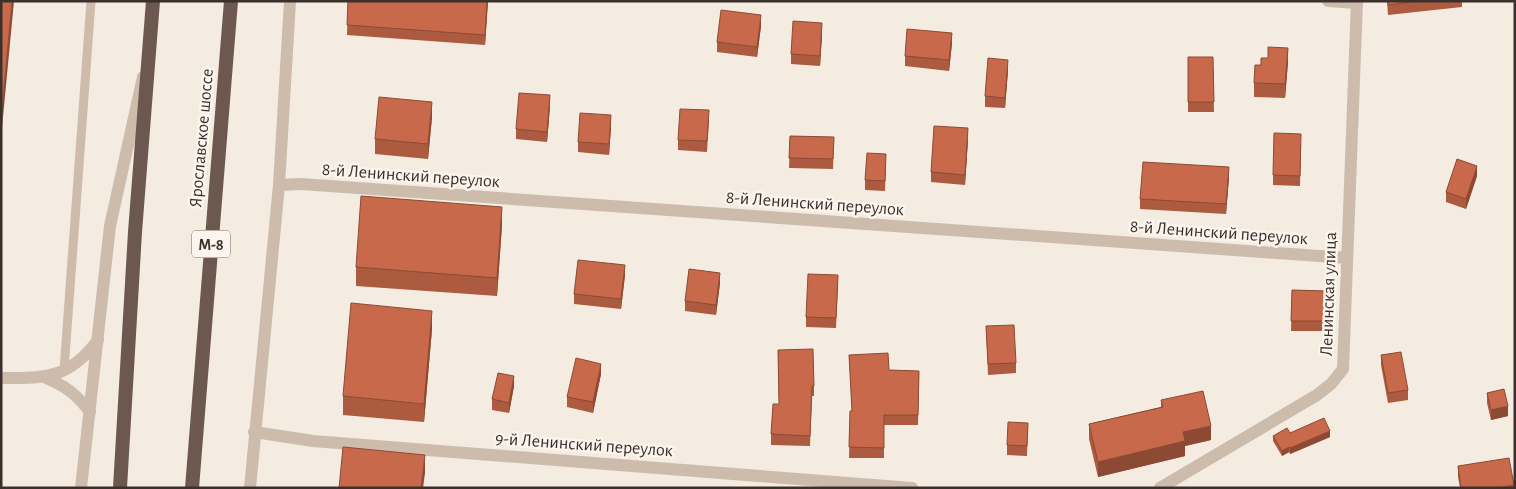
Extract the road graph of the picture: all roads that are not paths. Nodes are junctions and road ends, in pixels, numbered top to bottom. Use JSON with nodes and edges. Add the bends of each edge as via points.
{"nodes":[{"id":1,"x":91,"y":1,"type":"edge"},
{"id":2,"x":153,"y":1,"type":"edge"},
{"id":3,"x":231,"y":1,"type":"edge"},
{"id":4,"x":290,"y":1,"type":"edge"},
{"id":5,"x":1328,"y":1,"type":"edge"},
{"id":6,"x":1357,"y":2,"type":"edge"},
{"id":7,"x":147,"y":56,"type":"junction"},
{"id":8,"x":279,"y":185,"type":"junction"},
{"id":9,"x":1347,"y":258,"type":"junction"},
{"id":10,"x":98,"y":340,"type":"junction"},
{"id":11,"x":64,"y":370,"type":"junction"},
{"id":12,"x":1,"y":378,"type":"edge"},
{"id":13,"x":46,"y":378,"type":"junction"},
{"id":14,"x":90,"y":412,"type":"junction"},
{"id":15,"x":254,"y":432,"type":"junction"},
{"id":16,"x":81,"y":488,"type":"edge"},
{"id":17,"x":120,"y":488,"type":"edge"},
{"id":18,"x":192,"y":488,"type":"edge"},
{"id":19,"x":250,"y":488,"type":"edge"},
{"id":20,"x":912,"y":488,"type":"edge"},
{"id":21,"x":1160,"y":488,"type":"edge"}],
"edges":[{"from":1,"to":11,"type":"lane"},
{"from":2,"to":7,"type":"highway"},
{"from":3,"to":18,"type":"highway","name":"Ярославское шоссе","number":"М-8"},
{"from":4,"to":8,"type":"street"},
{"from":5,"to":6,"type":"street"},
{"from":6,"to":9,"type":"street","name":"Ленинская улица"},
{"from":7,"to":10,"type":"street","via":[[110,226]]},
{"from":7,"to":17,"type":"highway"},
{"from":8,"to":9,"type":"street","name":"8-й Ленинский переулок"},
{"from":8,"to":15,"type":"street"},
{"from":9,"to":21,"type":"street","name":"Ленинская улица","via":[[1343,369],[1332,384]]},
{"from":10,"to":11,"type":"street","via":[[85,357]]},
{"from":10,"to":14,"type":"street"},
{"from":11,"to":13,"type":"street"},
{"from":12,"to":13,"type":"street"},
{"from":13,"to":14,"type":"street","via":[[65,385]]},
{"from":14,"to":16,"type":"street"},
{"from":15,"to":19,"type":"street"},
{"from":15,"to":20,"type":"street","name":"9-й Ленинский переулок","via":[[313,441]]}]}
